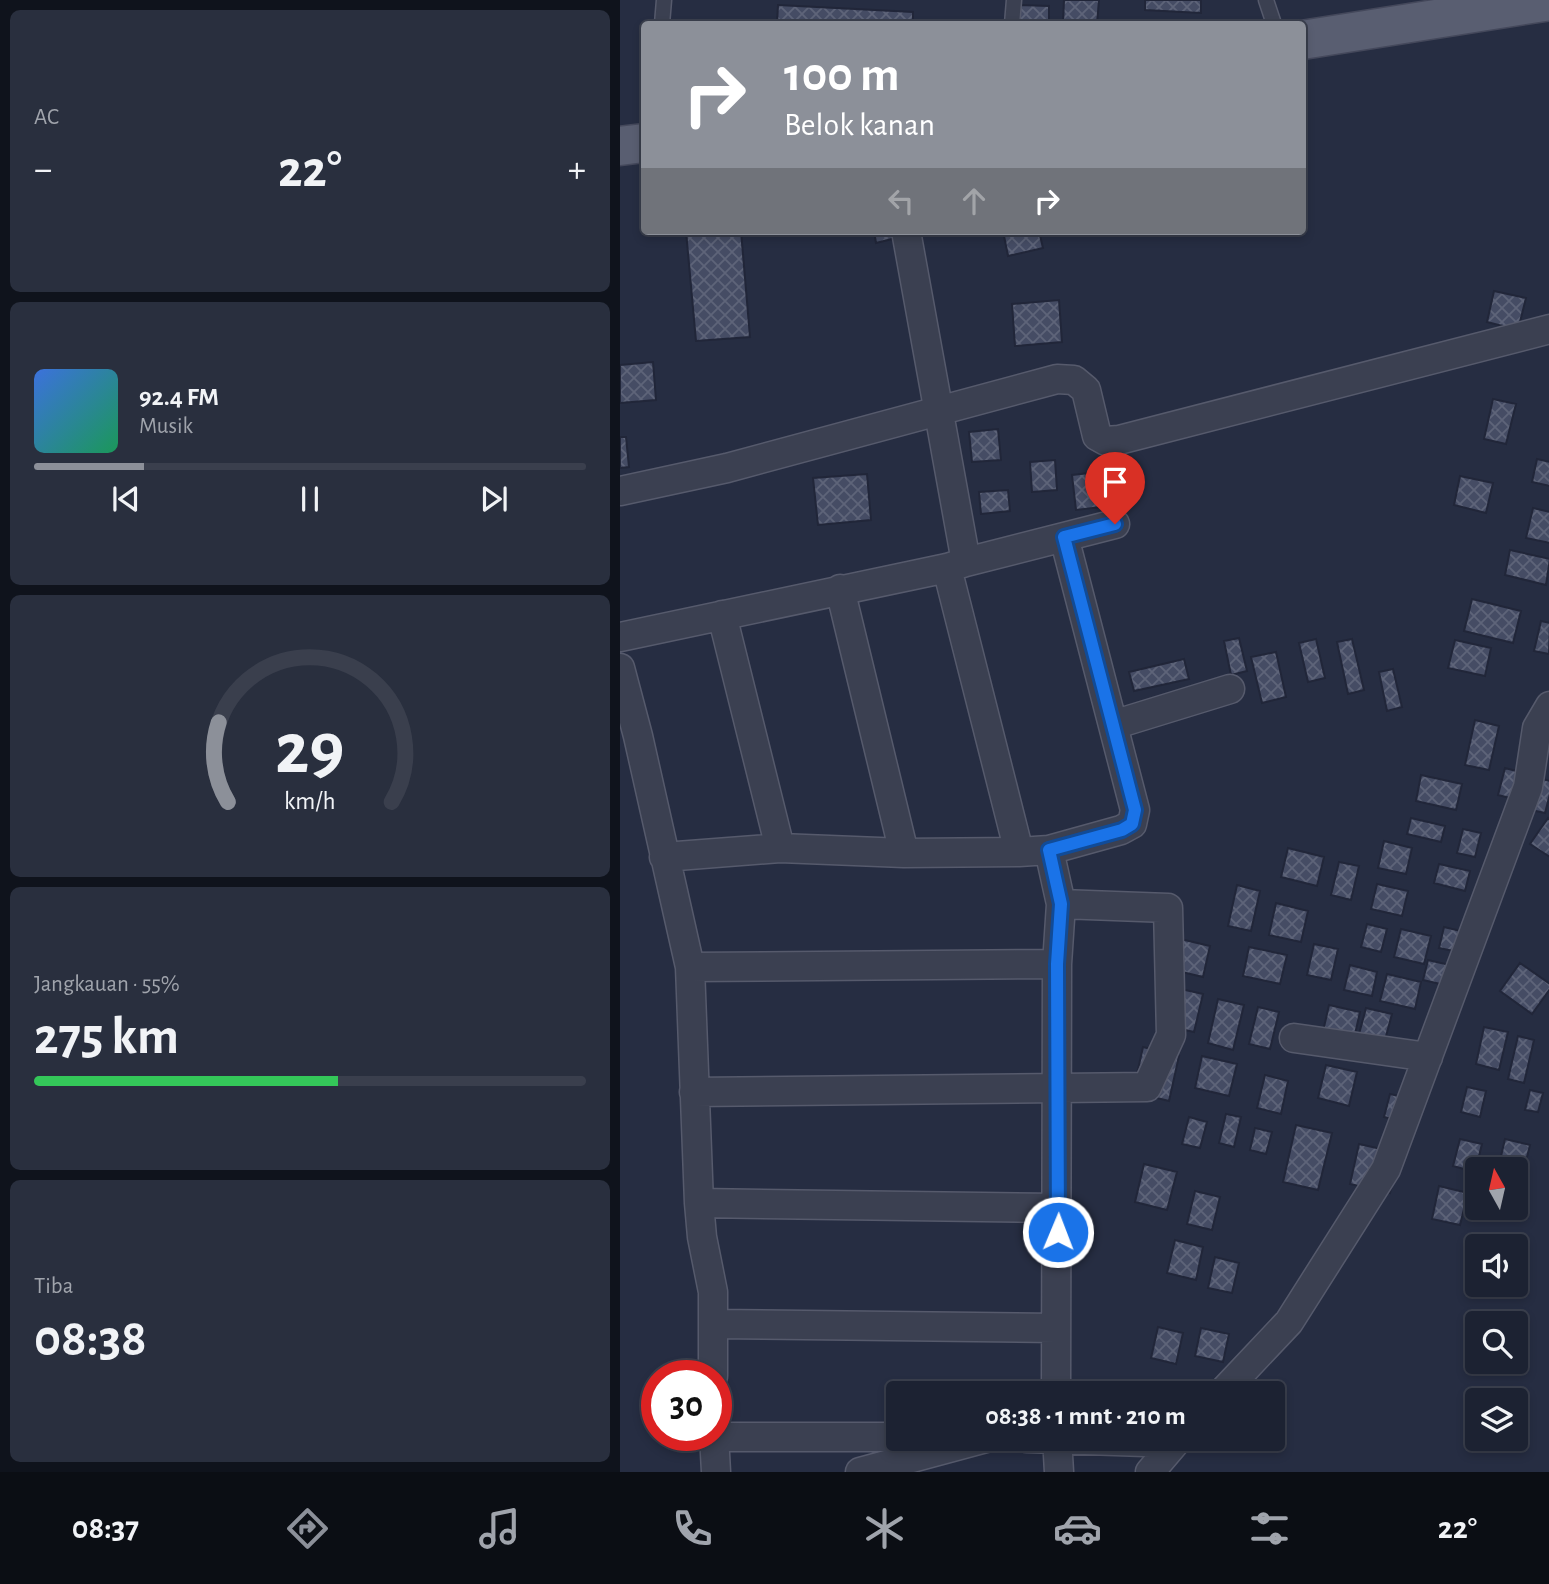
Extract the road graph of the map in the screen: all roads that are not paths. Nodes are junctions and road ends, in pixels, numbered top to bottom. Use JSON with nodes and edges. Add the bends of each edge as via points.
{"nodes":[{"id":1,"x":664,"y":0,"type":"edge"},
{"id":2,"x":1014,"y":0,"type":"edge"},
{"id":3,"x":1266,"y":0,"type":"edge"},
{"id":4,"x":1529,"y":2,"type":"edge"},
{"id":5,"x":662,"y":21,"type":"edge"},
{"id":6,"x":1011,"y":21,"type":"edge"},
{"id":7,"x":1273,"y":21,"type":"edge"},
{"id":8,"x":1306,"y":39,"type":"edge"},
{"id":9,"x":641,"y":144,"type":"edge"},
{"id":10,"x":620,"y":146,"type":"edge"},
{"id":11,"x":907,"y":235,"type":"edge"},
{"id":12,"x":1549,"y":329,"type":"edge"},
{"id":13,"x":937,"y":410,"type":"junction"},
{"id":14,"x":620,"y":491,"type":"edge"},
{"id":15,"x":1115,"y":524,"type":"dead end"},
{"id":16,"x":1064,"y":537,"type":"junction"},
{"id":17,"x":956,"y":565,"type":"junction"},
{"id":18,"x":840,"y":589,"type":"junction"},
{"id":19,"x":722,"y":615,"type":"junction"},
{"id":20,"x":620,"y":637,"type":"edge"},
{"id":21,"x":620,"y":668,"type":"edge"},
{"id":22,"x":1230,"y":690,"type":"dead end"},
{"id":23,"x":1549,"y":706,"type":"edge"},
{"id":24,"x":1113,"y":725,"type":"junction"},
{"id":25,"x":779,"y":848,"type":"junction"},
{"id":26,"x":1049,"y":850,"type":"junction"},
{"id":27,"x":1019,"y":852,"type":"junction"},
{"id":28,"x":904,"y":853,"type":"junction"},
{"id":29,"x":664,"y":857,"type":"junction"},
{"id":30,"x":1061,"y":904,"type":"junction"},
{"id":31,"x":1057,"y":964,"type":"junction"},
{"id":32,"x":690,"y":967,"type":"junction"},
{"id":33,"x":1294,"y":1038,"type":"dead end"},
{"id":34,"x":1428,"y":1057,"type":"junction"},
{"id":35,"x":1058,"y":1088,"type":"junction"},
{"id":36,"x":694,"y":1093,"type":"junction"},
{"id":37,"x":699,"y":1203,"type":"junction"},
{"id":38,"x":1058,"y":1208,"type":"junction"},
{"id":39,"x":713,"y":1324,"type":"junction"},
{"id":40,"x":1056,"y":1328,"type":"junction"},
{"id":41,"x":713,"y":1360,"type":"edge"},
{"id":42,"x":1056,"y":1381,"type":"edge"},
{"id":43,"x":1233,"y":1381,"type":"edge"},
{"id":44,"x":732,"y":1436,"type":"edge"},
{"id":45,"x":886,"y":1437,"type":"edge"},
{"id":46,"x":715,"y":1451,"type":"edge"},
{"id":47,"x":938,"y":1451,"type":"edge"},
{"id":48,"x":1058,"y":1451,"type":"edge"},
{"id":49,"x":1168,"y":1451,"type":"edge"},
{"id":50,"x":716,"y":1472,"type":"edge"},
{"id":51,"x":860,"y":1472,"type":"edge"},
{"id":52,"x":1059,"y":1472,"type":"edge"},
{"id":53,"x":1150,"y":1472,"type":"edge"}],
"edges":[{"from":1,"to":5,"type":"lane"},
{"from":2,"to":6,"type":"lane"},
{"from":3,"to":7,"type":"lane"},
{"from":4,"to":8,"type":"main road"},
{"from":9,"to":10,"type":"main road"},
{"from":11,"to":13,"type":"street"},
{"from":12,"to":13,"type":"street","via":[[1119,440],[1097,436],[1086,390],[1074,380],[1057,379]]},
{"from":13,"to":14,"type":"street","via":[[727,468]]},
{"from":13,"to":17,"type":"street"},
{"from":15,"to":16,"type":"street"},
{"from":16,"to":17,"type":"street"},
{"from":16,"to":24,"type":"street"},
{"from":17,"to":18,"type":"street"},
{"from":17,"to":27,"type":"street"},
{"from":18,"to":19,"type":"street"},
{"from":18,"to":28,"type":"street"},
{"from":19,"to":20,"type":"street"},
{"from":19,"to":25,"type":"street"},
{"from":21,"to":29,"type":"street"},
{"from":22,"to":24,"type":"street"},
{"from":23,"to":34,"type":"street","via":[[1536,728],[1528,787]]},
{"from":24,"to":26,"type":"street","via":[[1133,799],[1132,824]]},
{"from":25,"to":28,"type":"street"},
{"from":25,"to":29,"type":"street"},
{"from":26,"to":27,"type":"street"},
{"from":26,"to":30,"type":"street"},
{"from":27,"to":28,"type":"street"},
{"from":29,"to":32,"type":"street"},
{"from":30,"to":31,"type":"street"},
{"from":30,"to":35,"type":"street","via":[[1168,908],[1171,1035],[1147,1087]]},
{"from":31,"to":32,"type":"street"},
{"from":31,"to":35,"type":"street"},
{"from":32,"to":36,"type":"street"},
{"from":33,"to":34,"type":"street"},
{"from":34,"to":43,"type":"street","via":[[1386,1169],[1289,1322]]},
{"from":35,"to":36,"type":"street"},
{"from":35,"to":38,"type":"street"},
{"from":36,"to":37,"type":"street"},
{"from":37,"to":38,"type":"street"},
{"from":37,"to":39,"type":"street","via":[[713,1292]]},
{"from":38,"to":40,"type":"street"},
{"from":39,"to":40,"type":"street"},
{"from":39,"to":41,"type":"street"},
{"from":40,"to":42,"type":"street"},
{"from":44,"to":45,"type":"street"},
{"from":46,"to":50,"type":"street"},
{"from":47,"to":51,"type":"street"},
{"from":48,"to":52,"type":"street"},
{"from":49,"to":53,"type":"street"}]}
